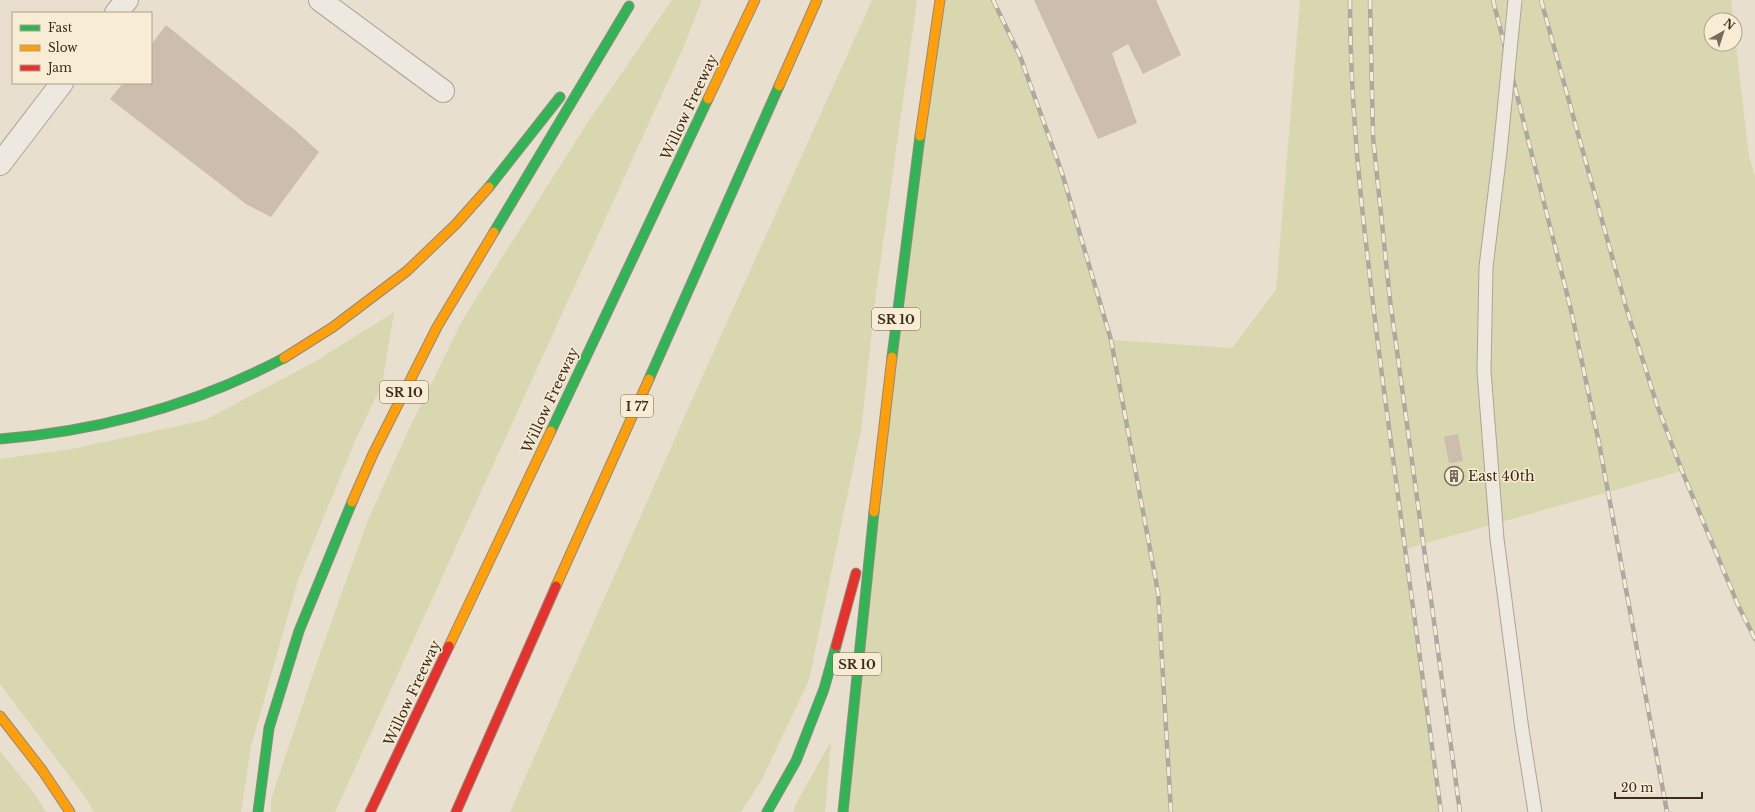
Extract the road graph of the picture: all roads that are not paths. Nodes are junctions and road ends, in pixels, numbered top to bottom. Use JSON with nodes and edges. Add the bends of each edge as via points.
{"nodes":[{"id":1,"x":126,"y":0,"type":"edge"},
{"id":2,"x":320,"y":0,"type":"edge"},
{"id":3,"x":755,"y":0,"type":"edge"},
{"id":4,"x":817,"y":0,"type":"edge"},
{"id":5,"x":940,"y":0,"type":"edge"},
{"id":6,"x":1515,"y":0,"type":"edge"},
{"id":7,"x":632,"y":3,"type":"edge"},
{"id":8,"x":117,"y":12,"type":"edge"},
{"id":9,"x":573,"y":80,"type":"dead end"},
{"id":10,"x":61,"y":84,"type":"edge"},
{"id":11,"x":443,"y":90,"type":"dead end"},
{"id":12,"x":564,"y":92,"type":"dead end"},
{"id":13,"x":1,"y":161,"type":"edge"},
{"id":14,"x":0,"y":439,"type":"edge"},
{"id":15,"x":872,"y":516,"type":"junction"},
{"id":16,"x":0,"y":716,"type":"edge"},
{"id":17,"x":70,"y":812,"type":"edge"},
{"id":18,"x":258,"y":812,"type":"edge"},
{"id":19,"x":370,"y":812,"type":"edge"},
{"id":20,"x":456,"y":812,"type":"edge"},
{"id":21,"x":767,"y":812,"type":"edge"},
{"id":22,"x":843,"y":812,"type":"edge"},
{"id":23,"x":1535,"y":812,"type":"edge"}],
"edges":[{"from":1,"to":8,"type":"street"},
{"from":2,"to":11,"type":"street"},
{"from":3,"to":19,"type":"highway","name":"Willow Freeway"},
{"from":4,"to":20,"type":"highway","number":"I 77"},
{"from":5,"to":15,"type":"highway","number":"SR 10","via":[[921,122]]},
{"from":6,"to":23,"type":"lane","bridge":true,"via":[[1486,268],[1484,371],[1497,539]]},
{"from":7,"to":9,"type":"highway"},
{"from":7,"to":18,"type":"highway","number":"SR 10","via":[[437,327],[373,454],[299,630],[269,728]]},
{"from":10,"to":13,"type":"street"},
{"from":12,"to":14,"type":"highway","via":[[479,200],[416,263],[343,320],[287,357],[230,385],[117,422],[33,438]]},
{"from":15,"to":21,"type":"highway","via":[[824,689],[796,760]]},
{"from":15,"to":22,"type":"highway","number":"SR 10"},
{"from":16,"to":17,"type":"highway","via":[[42,770]]}]}
